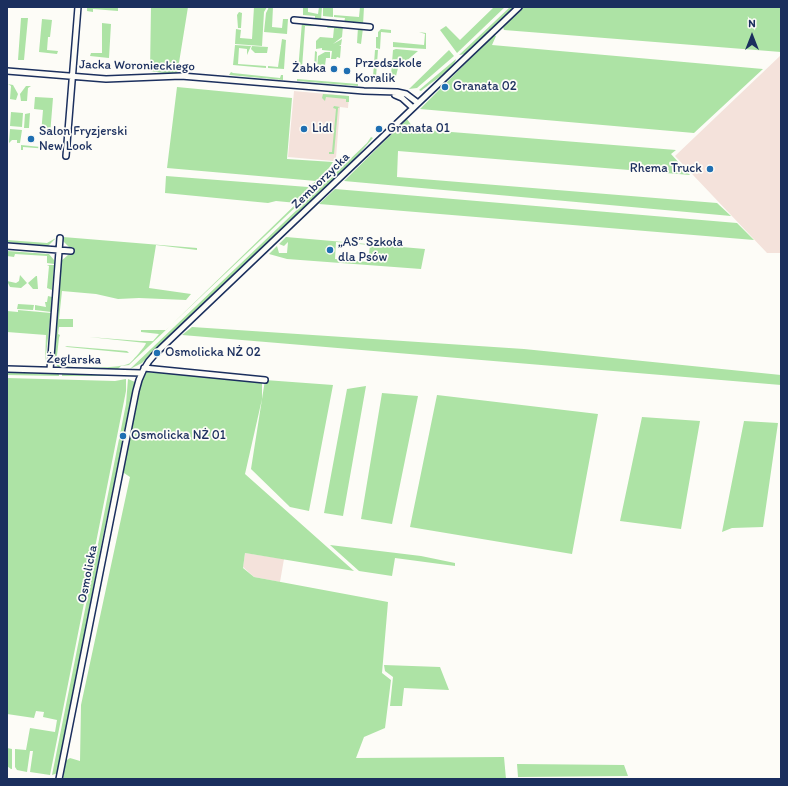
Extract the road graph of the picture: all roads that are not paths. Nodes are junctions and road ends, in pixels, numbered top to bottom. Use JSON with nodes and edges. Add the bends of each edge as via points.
{"nodes":[{"id":1,"x":78,"y":7,"type":"edge"},
{"id":2,"x":519,"y":7,"type":"edge"},
{"id":3,"x":294,"y":20,"type":"dead end"},
{"id":4,"x":370,"y":27,"type":"dead end"},
{"id":5,"x":7,"y":71,"type":"edge"},
{"id":6,"x":72,"y":76,"type":"junction"},
{"id":7,"x":389,"y":93,"type":"junction"},
{"id":8,"x":418,"y":103,"type":"junction"},
{"id":9,"x":413,"y":108,"type":"junction"},
{"id":10,"x":66,"y":156,"type":"dead end"},
{"id":11,"x":60,"y":238,"type":"dead end"},
{"id":12,"x":7,"y":246,"type":"edge"},
{"id":13,"x":59,"y":250,"type":"junction"},
{"id":14,"x":71,"y":251,"type":"dead end"},
{"id":15,"x":7,"y":369,"type":"edge"},
{"id":16,"x":50,"y":370,"type":"junction"},
{"id":17,"x":142,"y":371,"type":"junction"},
{"id":18,"x":265,"y":380,"type":"dead end"},
{"id":19,"x":59,"y":779,"type":"edge"}],
"edges":[{"from":1,"to":6,"type":"street"},
{"from":2,"to":8,"type":"street","name":"Zemborzycka"},
{"from":3,"to":4,"type":"street"},
{"from":5,"to":6,"type":"street","name":"Jacka Woronieckiego"},
{"from":6,"to":7,"type":"street","name":"Jacka Woronieckiego","via":[[112,79],[178,76]]},
{"from":6,"to":10,"type":"street"},
{"from":7,"to":8,"type":"street","name":"Jacka Woronieckiego","via":[[404,93]]},
{"from":7,"to":9,"type":"street","via":[[402,98]]},
{"from":8,"to":9,"type":"street","name":"Zemborzycka"},
{"from":9,"to":17,"type":"street","name":"Zemborzycka","via":[[157,352]]},
{"from":11,"to":13,"type":"street"},
{"from":12,"to":13,"type":"street"},
{"from":13,"to":14,"type":"street"},
{"from":13,"to":16,"type":"street"},
{"from":15,"to":16,"type":"street","name":"Żeglarska"},
{"from":16,"to":17,"type":"street","name":"Żeglarska"},
{"from":17,"to":18,"type":"street","name":"Żeglarska"},
{"from":17,"to":19,"type":"street","name":"Osmolicka","via":[[129,424]]}]}
